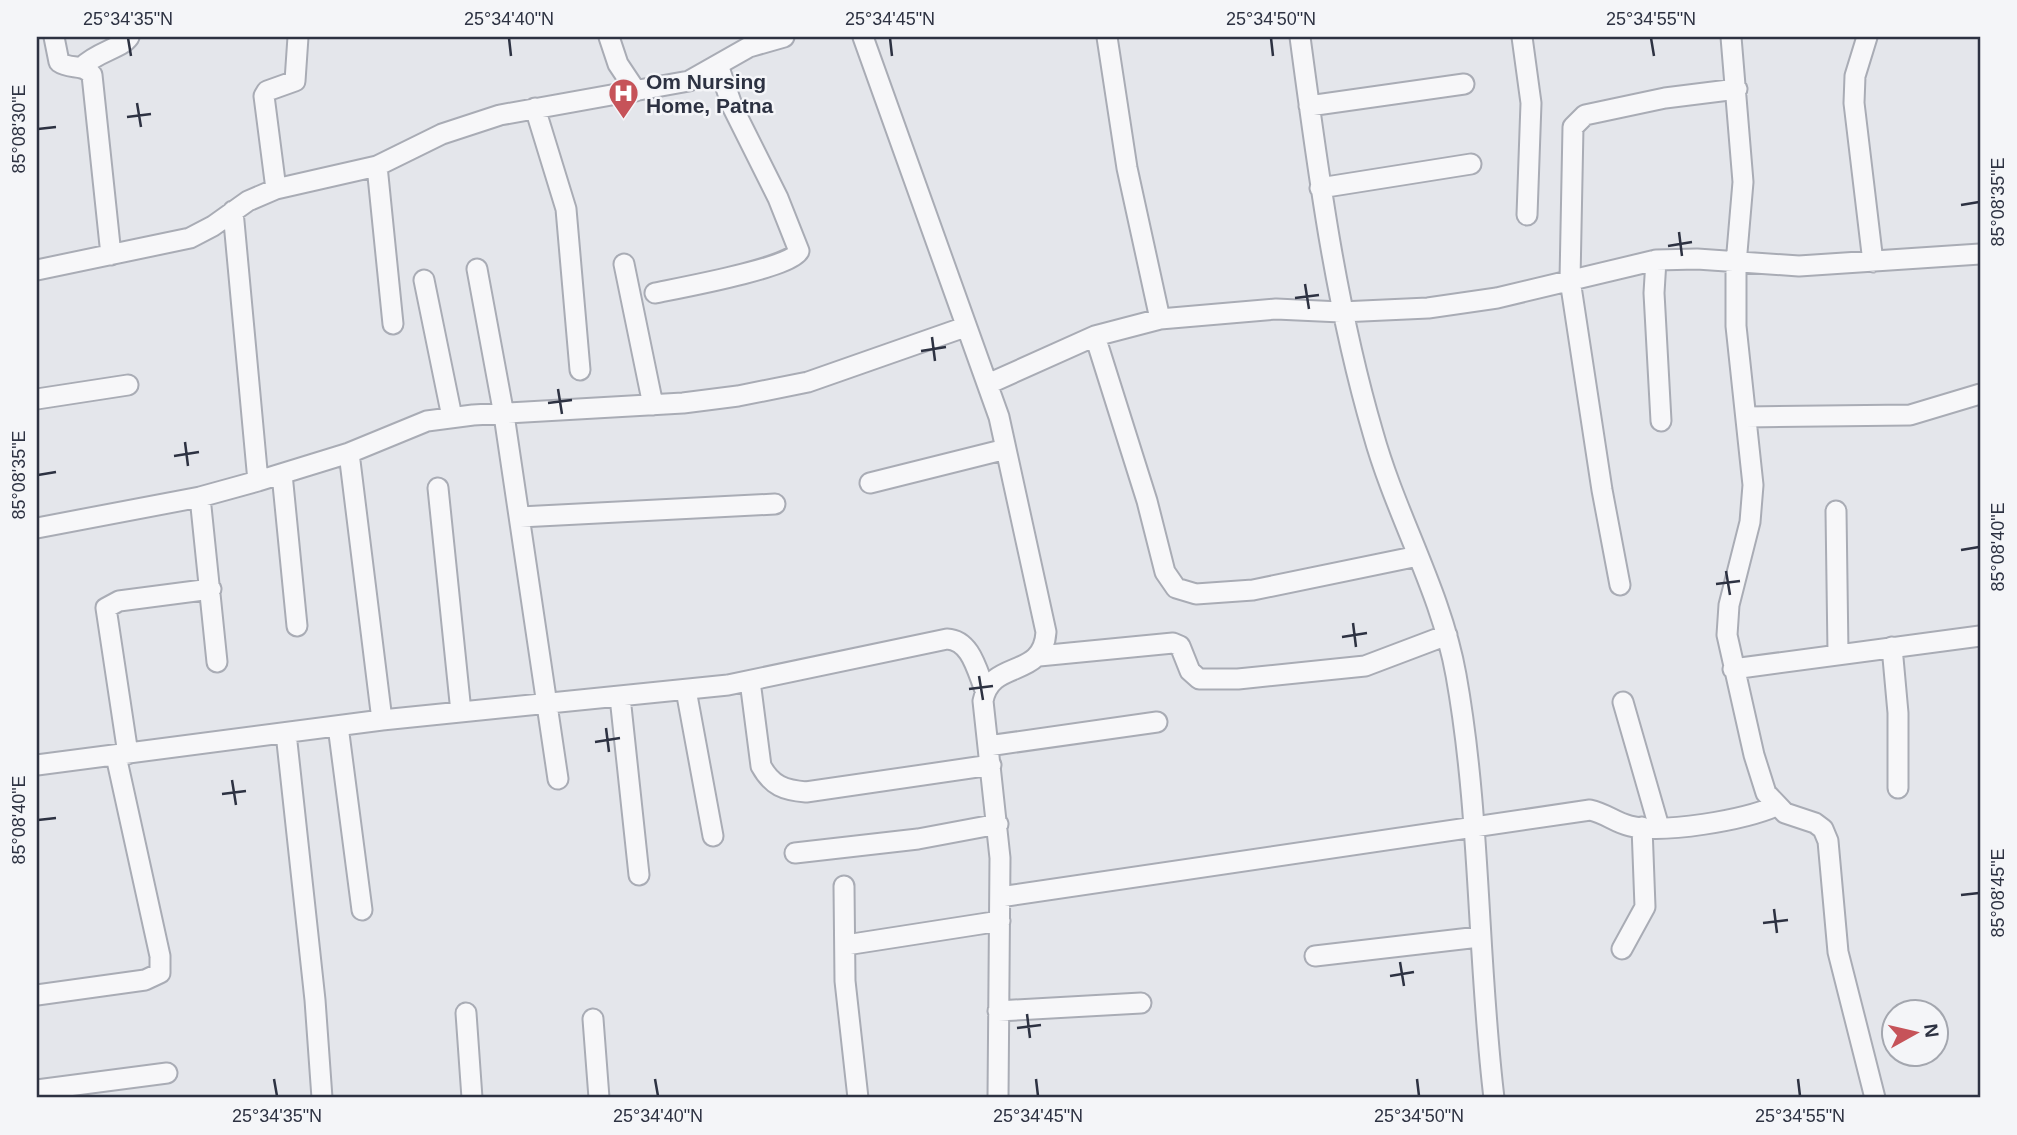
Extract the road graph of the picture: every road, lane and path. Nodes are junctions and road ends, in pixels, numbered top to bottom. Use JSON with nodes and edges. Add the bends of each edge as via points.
{"nodes":[{"id":1,"x":54,"y":37,"type":"edge"},
{"id":2,"x":129,"y":37,"type":"edge"},
{"id":3,"x":298,"y":37,"type":"edge"},
{"id":4,"x":609,"y":37,"type":"edge"},
{"id":5,"x":783,"y":37,"type":"edge"},
{"id":6,"x":863,"y":37,"type":"edge"},
{"id":7,"x":1107,"y":37,"type":"edge"},
{"id":8,"x":1300,"y":37,"type":"edge"},
{"id":9,"x":1522,"y":37,"type":"edge"},
{"id":10,"x":1731,"y":37,"type":"edge"},
{"id":11,"x":1867,"y":37,"type":"edge"},
{"id":12,"x":718,"y":65,"type":"junction"},
{"id":13,"x":82,"y":67,"type":"junction"},
{"id":14,"x":1464,"y":84,"type":"dead end"},
{"id":15,"x":1737,"y":89,"type":"junction"},
{"id":16,"x":636,"y":91,"type":"junction"},
{"id":17,"x":1309,"y":106,"type":"junction"},
{"id":18,"x":535,"y":108,"type":"junction"},
{"id":19,"x":1471,"y":164,"type":"dead end"},
{"id":20,"x":377,"y":166,"type":"junction"},
{"id":21,"x":1321,"y":188,"type":"junction"},
{"id":22,"x":276,"y":189,"type":"junction"},
{"id":23,"x":233,"y":211,"type":"junction"},
{"id":24,"x":1527,"y":215,"type":"dead end"},
{"id":25,"x":1980,"y":254,"type":"edge"},
{"id":26,"x":111,"y":255,"type":"junction"},
{"id":27,"x":1656,"y":260,"type":"junction"},
{"id":28,"x":1873,"y":262,"type":"junction"},
{"id":29,"x":624,"y":264,"type":"dead end"},
{"id":30,"x":1736,"y":264,"type":"junction"},
{"id":31,"x":477,"y":269,"type":"dead end"},
{"id":32,"x":37,"y":270,"type":"edge"},
{"id":33,"x":425,"y":280,"type":"dead end"},
{"id":34,"x":1570,"y":280,"type":"junction"},
{"id":35,"x":655,"y":293,"type":"dead end"},
{"id":36,"x":1341,"y":312,"type":"junction"},
{"id":37,"x":1160,"y":319,"type":"junction"},
{"id":38,"x":393,"y":324,"type":"dead end"},
{"id":39,"x":965,"y":327,"type":"junction"},
{"id":40,"x":1095,"y":336,"type":"junction"},
{"id":41,"x":580,"y":370,"type":"dead end"},
{"id":42,"x":988,"y":384,"type":"junction"},
{"id":43,"x":128,"y":386,"type":"dead end"},
{"id":44,"x":1980,"y":394,"type":"edge"},
{"id":45,"x":37,"y":399,"type":"edge"},
{"id":46,"x":653,"y":405,"type":"junction"},
{"id":47,"x":504,"y":415,"type":"junction"},
{"id":48,"x":452,"y":417,"type":"junction"},
{"id":49,"x":1746,"y":417,"type":"junction"},
{"id":50,"x":1661,"y":421,"type":"dead end"},
{"id":51,"x":1006,"y":449,"type":"junction"},
{"id":52,"x":349,"y":453,"type":"junction"},
{"id":53,"x":282,"y":474,"type":"junction"},
{"id":54,"x":258,"y":481,"type":"junction"},
{"id":55,"x":870,"y":483,"type":"dead end"},
{"id":56,"x":438,"y":488,"type":"dead end"},
{"id":57,"x":200,"y":497,"type":"junction"},
{"id":58,"x":775,"y":504,"type":"dead end"},
{"id":59,"x":1836,"y":511,"type":"dead end"},
{"id":60,"x":520,"y":517,"type":"junction"},
{"id":61,"x":37,"y":528,"type":"edge"},
{"id":62,"x":1418,"y":556,"type":"junction"},
{"id":63,"x":1620,"y":585,"type":"dead end"},
{"id":64,"x":211,"y":589,"type":"junction"},
{"id":65,"x":297,"y":626,"type":"dead end"},
{"id":66,"x":1447,"y":635,"type":"junction"},
{"id":67,"x":1980,"y":636,"type":"edge"},
{"id":68,"x":1892,"y":647,"type":"junction"},
{"id":69,"x":1838,"y":653,"type":"junction"},
{"id":70,"x":1039,"y":656,"type":"junction"},
{"id":71,"x":217,"y":662,"type":"dead end"},
{"id":72,"x":1733,"y":669,"type":"junction"},
{"id":73,"x":750,"y":681,"type":"junction"},
{"id":74,"x":685,"y":690,"type":"junction"},
{"id":75,"x":985,"y":690,"type":"junction"},
{"id":76,"x":620,"y":696,"type":"junction"},
{"id":77,"x":1623,"y":702,"type":"dead end"},
{"id":78,"x":548,"y":703,"type":"junction"},
{"id":79,"x":461,"y":712,"type":"junction"},
{"id":80,"x":382,"y":720,"type":"junction"},
{"id":81,"x":1157,"y":722,"type":"dead end"},
{"id":82,"x":338,"y":726,"type":"junction"},
{"id":83,"x":286,"y":733,"type":"junction"},
{"id":84,"x":122,"y":755,"type":"junction"},
{"id":85,"x":990,"y":755,"type":"junction"},
{"id":86,"x":37,"y":765,"type":"edge"},
{"id":87,"x":558,"y":779,"type":"dead end"},
{"id":88,"x":1898,"y":788,"type":"dead end"},
{"id":89,"x":1776,"y":806,"type":"junction"},
{"id":90,"x":998,"y":824,"type":"junction"},
{"id":91,"x":1472,"y":827,"type":"junction"},
{"id":92,"x":1651,"y":827,"type":"junction"},
{"id":93,"x":713,"y":836,"type":"dead end"},
{"id":94,"x":795,"y":853,"type":"dead end"},
{"id":95,"x":639,"y":875,"type":"dead end"},
{"id":96,"x":844,"y":886,"type":"dead end"},
{"id":97,"x":1000,"y":897,"type":"junction"},
{"id":98,"x":362,"y":910,"type":"dead end"},
{"id":99,"x":1000,"y":920,"type":"junction"},
{"id":100,"x":1479,"y":937,"type":"junction"},
{"id":101,"x":846,"y":945,"type":"junction"},
{"id":102,"x":1622,"y":949,"type":"dead end"},
{"id":103,"x":1315,"y":956,"type":"dead end"},
{"id":104,"x":37,"y":995,"type":"edge"},
{"id":105,"x":1141,"y":1003,"type":"dead end"},
{"id":106,"x":998,"y":1011,"type":"junction"},
{"id":107,"x":466,"y":1013,"type":"dead end"},
{"id":108,"x":593,"y":1019,"type":"dead end"},
{"id":109,"x":167,"y":1073,"type":"dead end"},
{"id":110,"x":37,"y":1090,"type":"edge"},
{"id":111,"x":322,"y":1098,"type":"edge"},
{"id":112,"x":472,"y":1098,"type":"edge"},
{"id":113,"x":599,"y":1098,"type":"edge"},
{"id":114,"x":858,"y":1098,"type":"edge"},
{"id":115,"x":998,"y":1098,"type":"edge"},
{"id":116,"x":1494,"y":1098,"type":"edge"},
{"id":117,"x":1875,"y":1098,"type":"edge"}],
"edges":[{"from":1,"to":13,"type":"street","via":[[59,62]]},
{"from":2,"to":13,"type":"street"},
{"from":3,"to":22,"type":"street","via":[[295,81],[264,96]]},
{"from":4,"to":16,"type":"street","via":[[618,64]]},
{"from":5,"to":12,"type":"street","via":[[749,47]]},
{"from":6,"to":39,"type":"street"},
{"from":7,"to":37,"type":"street","via":[[1127,169]]},
{"from":8,"to":17,"type":"street"},
{"from":9,"to":24,"type":"street","via":[[1531,103]]},
{"from":10,"to":15,"type":"street"},
{"from":11,"to":28,"type":"street","via":[[1855,76],[1854,103]]},
{"from":12,"to":16,"type":"street","via":[[689,81]]},
{"from":12,"to":35,"type":"street","via":[[799,251],[789,260],[769,266]]},
{"from":13,"to":26,"type":"street","via":[[92,75],[94,84]]},
{"from":14,"to":17,"type":"street"},
{"from":15,"to":30,"type":"street","via":[[1743,182]]},
{"from":15,"to":34,"type":"street","via":[[1655,100],[1577,120],[1571,136]]},
{"from":16,"to":18,"type":"street"},
{"from":17,"to":21,"type":"street"},
{"from":18,"to":20,"type":"street","via":[[468,124]]},
{"from":18,"to":41,"type":"street","via":[[566,209]]},
{"from":19,"to":21,"type":"street"},
{"from":20,"to":22,"type":"street"},
{"from":20,"to":38,"type":"street"},
{"from":21,"to":36,"type":"street"},
{"from":22,"to":23,"type":"street"},
{"from":23,"to":26,"type":"street","via":[[190,238]]},
{"from":23,"to":54,"type":"street"},
{"from":25,"to":28,"type":"street"},
{"from":26,"to":32,"type":"street"},
{"from":27,"to":30,"type":"street"},
{"from":27,"to":34,"type":"street"},
{"from":27,"to":50,"type":"street"},
{"from":28,"to":30,"type":"street"},
{"from":29,"to":46,"type":"street"},
{"from":30,"to":49,"type":"street","via":[[1735,326]]},
{"from":31,"to":47,"type":"street"},
{"from":33,"to":48,"type":"street"},
{"from":34,"to":36,"type":"street","via":[[1460,304]]},
{"from":34,"to":63,"type":"street"},
{"from":36,"to":37,"type":"street","via":[[1276,309]]},
{"from":36,"to":62,"type":"street","via":[[1384,471]]},
{"from":37,"to":40,"type":"street"},
{"from":39,"to":42,"type":"street"},
{"from":39,"to":46,"type":"street","via":[[808,382],[738,396]]},
{"from":40,"to":42,"type":"street"},
{"from":40,"to":62,"type":"street","via":[[1147,500],[1164,572],[1176,588],[1196,594],[1253,590]]},
{"from":42,"to":51,"type":"street"},
{"from":43,"to":45,"type":"street"},
{"from":44,"to":49,"type":"street","via":[[1910,415]]},
{"from":46,"to":47,"type":"street"},
{"from":47,"to":48,"type":"street"},
{"from":47,"to":60,"type":"street"},
{"from":48,"to":52,"type":"street","via":[[403,429]]},
{"from":49,"to":72,"type":"street","via":[[1752,506],[1729,605],[1727,635]]},
{"from":51,"to":55,"type":"street"},
{"from":51,"to":70,"type":"street","via":[[1043,612],[1045,646]]},
{"from":52,"to":53,"type":"street"},
{"from":52,"to":80,"type":"street"},
{"from":53,"to":54,"type":"street"},
{"from":53,"to":65,"type":"street"},
{"from":54,"to":57,"type":"street"},
{"from":56,"to":79,"type":"street"},
{"from":57,"to":61,"type":"street"},
{"from":57,"to":64,"type":"street"},
{"from":58,"to":60,"type":"street"},
{"from":59,"to":69,"type":"street"},
{"from":60,"to":78,"type":"street"},
{"from":62,"to":66,"type":"street"},
{"from":64,"to":71,"type":"street"},
{"from":64,"to":84,"type":"street","via":[[119,601],[106,608]]},
{"from":66,"to":70,"type":"street","via":[[1365,666],[1238,679],[1199,679],[1184,652],[1173,643]]},
{"from":66,"to":91,"type":"street","via":[[1456,676]]},
{"from":67,"to":68,"type":"street"},
{"from":68,"to":69,"type":"street"},
{"from":68,"to":88,"type":"street"},
{"from":69,"to":72,"type":"street"},
{"from":70,"to":75,"type":"street","via":[[992,679]]},
{"from":72,"to":89,"type":"street","via":[[1759,776]]},
{"from":73,"to":74,"type":"street"},
{"from":73,"to":75,"type":"street","via":[[958,639]]},
{"from":73,"to":85,"type":"street","via":[[761,766],[780,788],[806,792]]},
{"from":74,"to":76,"type":"street"},
{"from":74,"to":93,"type":"street"},
{"from":75,"to":85,"type":"street"},
{"from":76,"to":78,"type":"street"},
{"from":76,"to":95,"type":"street"},
{"from":77,"to":92,"type":"street"},
{"from":78,"to":79,"type":"street"},
{"from":78,"to":87,"type":"street"},
{"from":79,"to":80,"type":"street"},
{"from":80,"to":82,"type":"street"},
{"from":81,"to":85,"type":"street"},
{"from":82,"to":83,"type":"street"},
{"from":82,"to":98,"type":"street"},
{"from":83,"to":84,"type":"street"},
{"from":83,"to":111,"type":"street"},
{"from":84,"to":86,"type":"street"},
{"from":84,"to":104,"type":"street","via":[[160,973],[145,980]]},
{"from":85,"to":90,"type":"street"},
{"from":89,"to":92,"type":"street","via":[[1729,820]]},
{"from":89,"to":117,"type":"street","via":[[1815,823],[1828,841],[1838,952]]},
{"from":90,"to":94,"type":"street"},
{"from":90,"to":97,"type":"street"},
{"from":91,"to":92,"type":"street","via":[[1590,810],[1623,824]]},
{"from":91,"to":97,"type":"street"},
{"from":91,"to":100,"type":"street"},
{"from":92,"to":102,"type":"street","via":[[1645,907]]},
{"from":96,"to":101,"type":"street"},
{"from":97,"to":99,"type":"street"},
{"from":99,"to":101,"type":"street"},
{"from":99,"to":106,"type":"street"},
{"from":100,"to":103,"type":"street"},
{"from":100,"to":116,"type":"street"},
{"from":101,"to":114,"type":"street","via":[[845,981]]},
{"from":105,"to":106,"type":"street"},
{"from":106,"to":115,"type":"street"},
{"from":107,"to":112,"type":"street"},
{"from":108,"to":113,"type":"street"},
{"from":109,"to":110,"type":"street"}]}
